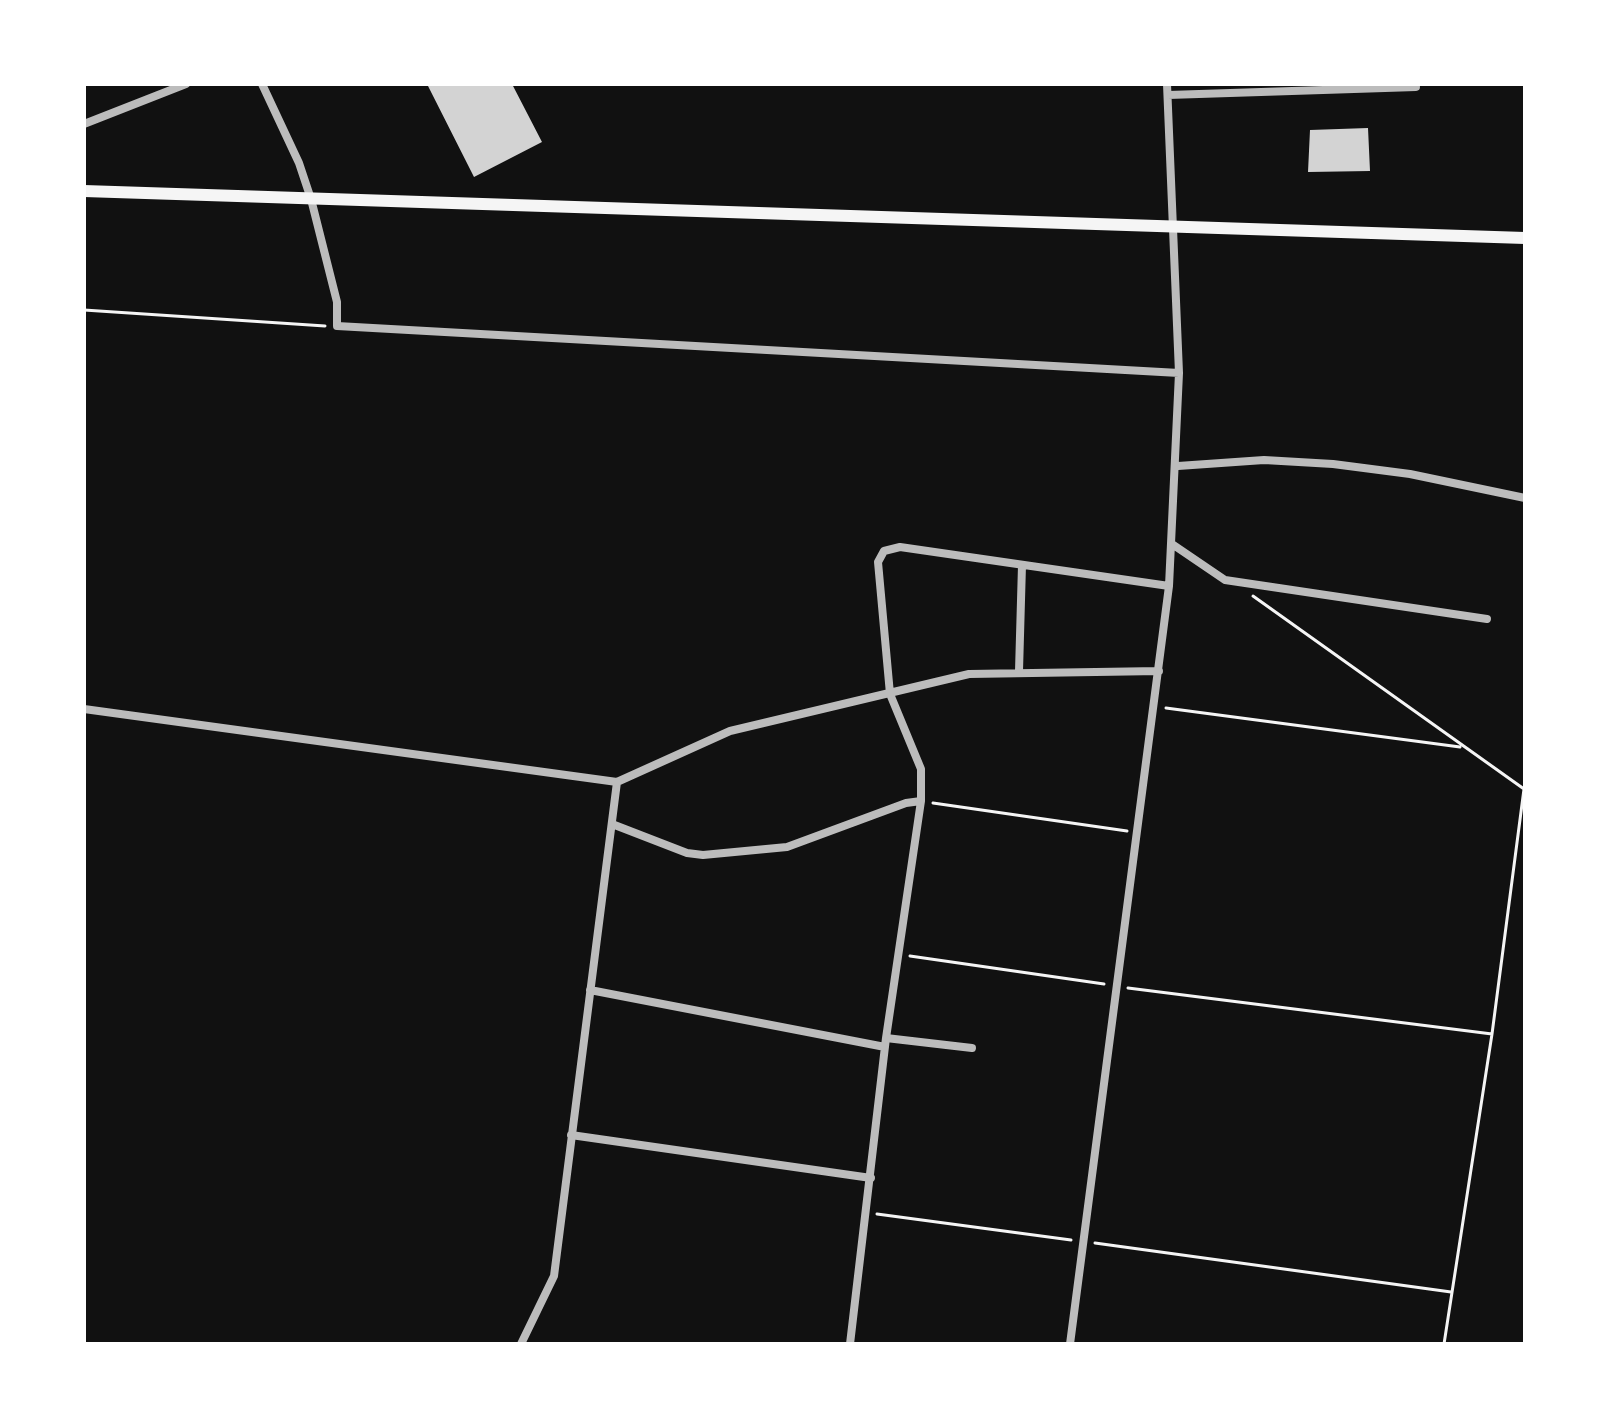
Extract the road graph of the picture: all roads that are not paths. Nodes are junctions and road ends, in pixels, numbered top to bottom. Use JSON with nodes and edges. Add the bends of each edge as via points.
{"nodes":[{"id":1,"x":186,"y":84,"type":"edge"},
{"id":2,"x":262,"y":84,"type":"edge"},
{"id":3,"x":1167,"y":84,"type":"edge"},
{"id":4,"x":1416,"y":87,"type":"dead end"},
{"id":5,"x":1168,"y":95,"type":"junction"},
{"id":6,"x":84,"y":124,"type":"edge"},
{"id":7,"x":84,"y":191,"type":"edge"},
{"id":8,"x":311,"y":199,"type":"junction"},
{"id":9,"x":1171,"y":226,"type":"junction"},
{"id":10,"x":1525,"y":238,"type":"edge"},
{"id":11,"x":1179,"y":373,"type":"junction"},
{"id":12,"x":1178,"y":466,"type":"junction"},
{"id":13,"x":1525,"y":498,"type":"edge"},
{"id":14,"x":1172,"y":544,"type":"junction"},
{"id":15,"x":1022,"y":565,"type":"junction"},
{"id":16,"x":1169,"y":586,"type":"junction"},
{"id":17,"x":1487,"y":619,"type":"dead end"},
{"id":18,"x":1019,"y":671,"type":"junction"},
{"id":19,"x":1159,"y":671,"type":"junction"},
{"id":20,"x":890,"y":694,"type":"junction"},
{"id":21,"x":84,"y":709,"type":"edge"},
{"id":22,"x":617,"y":782,"type":"junction"},
{"id":23,"x":921,"y":801,"type":"junction"},
{"id":24,"x":612,"y":824,"type":"junction"},
{"id":25,"x":590,"y":990,"type":"junction"},
{"id":26,"x":886,"y":1043,"type":"junction"},
{"id":27,"x":972,"y":1048,"type":"dead end"},
{"id":28,"x":571,"y":1135,"type":"junction"},
{"id":29,"x":871,"y":1178,"type":"junction"},
{"id":30,"x":521,"y":1344,"type":"edge"},
{"id":31,"x":850,"y":1344,"type":"edge"},
{"id":32,"x":1070,"y":1344,"type":"edge"}],
"edges":[{"from":1,"to":6,"type":"street"},
{"from":2,"to":8,"type":"street"},
{"from":3,"to":5,"type":"street"},
{"from":4,"to":5,"type":"street"},
{"from":5,"to":9,"type":"street"},
{"from":7,"to":8,"type":"main road"},
{"from":8,"to":9,"type":"main road"},
{"from":8,"to":11,"type":"street","via":[[337,302],[337,326]]},
{"from":9,"to":10,"type":"main road"},
{"from":9,"to":11,"type":"street"},
{"from":11,"to":12,"type":"street"},
{"from":12,"to":13,"type":"street","via":[[1264,460],[1333,464]]},
{"from":12,"to":14,"type":"street"},
{"from":14,"to":16,"type":"street"},
{"from":14,"to":17,"type":"street","via":[[1234,583]]},
{"from":15,"to":16,"type":"street"},
{"from":15,"to":18,"type":"street"},
{"from":15,"to":20,"type":"street","via":[[900,547],[884,551],[878,562]]},
{"from":16,"to":19,"type":"street"},
{"from":18,"to":19,"type":"street"},
{"from":18,"to":20,"type":"street","via":[[969,674]]},
{"from":19,"to":32,"type":"street"},
{"from":20,"to":22,"type":"street","via":[[730,731]]},
{"from":20,"to":23,"type":"street","via":[[921,769]]},
{"from":21,"to":22,"type":"street"},
{"from":22,"to":24,"type":"street"},
{"from":23,"to":24,"type":"street","via":[[787,847],[703,855]]},
{"from":23,"to":26,"type":"street"},
{"from":24,"to":25,"type":"street"},
{"from":25,"to":26,"type":"street"},
{"from":25,"to":28,"type":"street"},
{"from":26,"to":27,"type":"street"},
{"from":26,"to":29,"type":"street"},
{"from":28,"to":29,"type":"street"},
{"from":28,"to":30,"type":"street","via":[[554,1276]]},
{"from":29,"to":31,"type":"street"}]}
